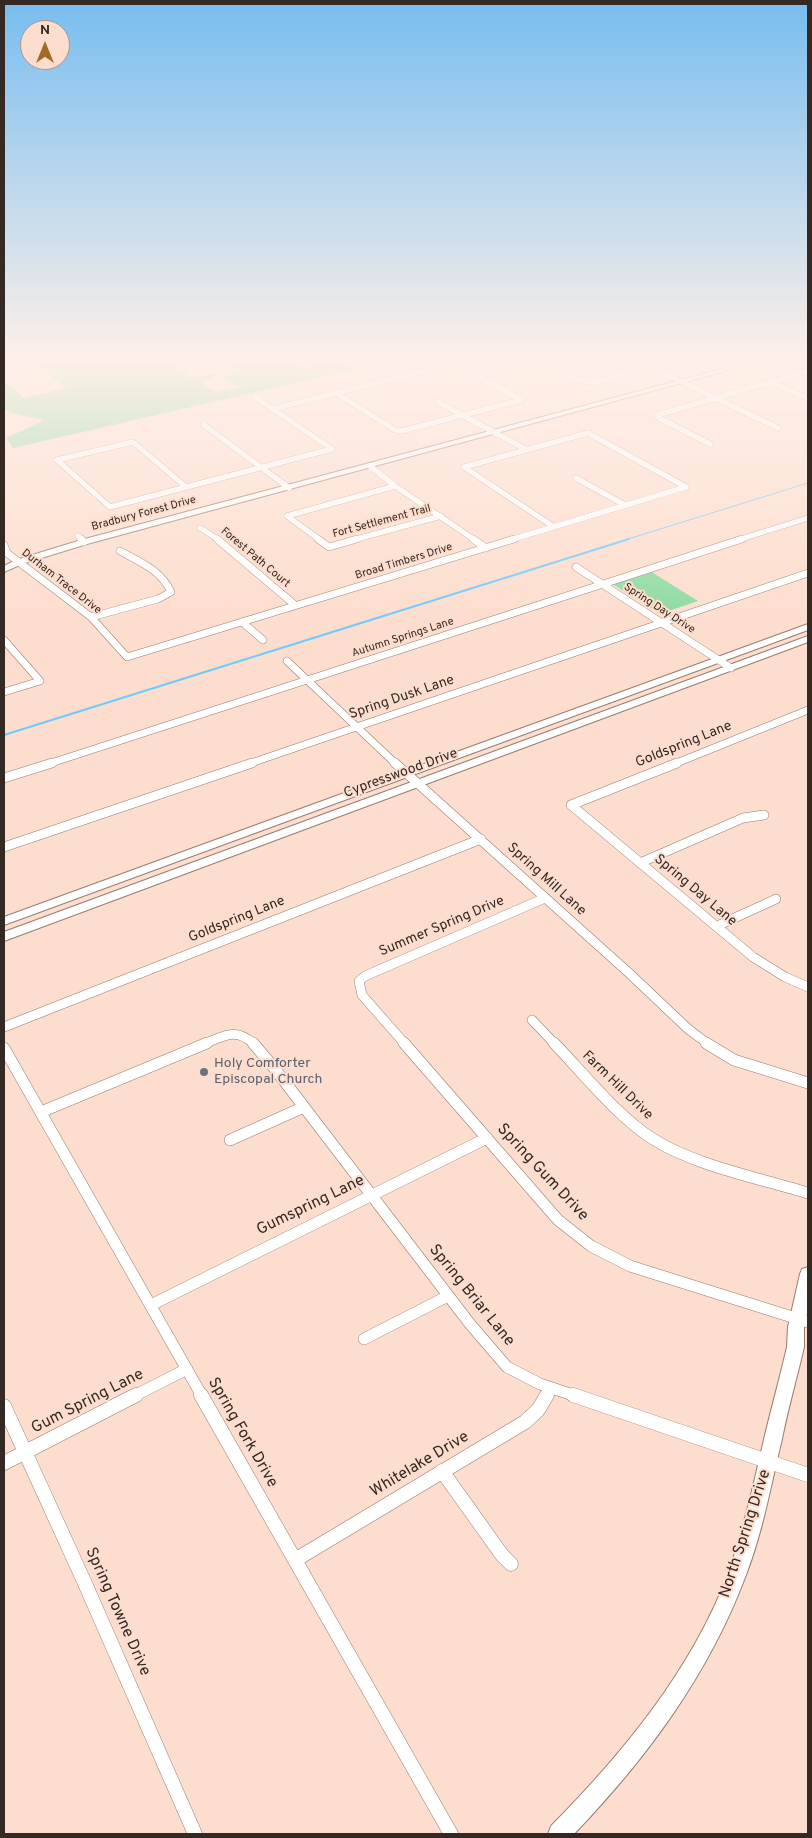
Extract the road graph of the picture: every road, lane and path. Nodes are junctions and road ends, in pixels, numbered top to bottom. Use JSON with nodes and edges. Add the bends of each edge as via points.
{"nodes":[{"id":1,"x":108,"y":448,"type":"edge"},
{"id":2,"x":139,"y":448,"type":"edge"},
{"id":3,"x":235,"y":448,"type":"edge"},
{"id":4,"x":329,"y":448,"type":"edge"},
{"id":5,"x":439,"y":448,"type":"edge"},
{"id":6,"x":521,"y":448,"type":"edge"},
{"id":7,"x":533,"y":448,"type":"edge"},
{"id":8,"x":615,"y":448,"type":"edge"},
{"id":9,"x":525,"y":450,"type":"junction"},
{"id":10,"x":370,"y":466,"type":"junction"},
{"id":11,"x":262,"y":468,"type":"junction"},
{"id":12,"x":576,"y":478,"type":"dead end"},
{"id":13,"x":395,"y":486,"type":"junction"},
{"id":14,"x":186,"y":487,"type":"junction"},
{"id":15,"x":686,"y":487,"type":"joint"},
{"id":16,"x":289,"y":488,"type":"junction"},
{"id":17,"x":625,"y":505,"type":"junction"},
{"id":18,"x":441,"y":516,"type":"junction"},
{"id":19,"x":808,"y":518,"type":"edge"},
{"id":20,"x":554,"y":527,"type":"junction"},
{"id":21,"x":200,"y":528,"type":"dead end"},
{"id":22,"x":4,"y":545,"type":"edge"},
{"id":23,"x":486,"y":548,"type":"junction"},
{"id":24,"x":120,"y":552,"type":"dead end"},
{"id":25,"x":19,"y":562,"type":"junction"},
{"id":26,"x":576,"y":567,"type":"dead end"},
{"id":27,"x":4,"y":570,"type":"edge"},
{"id":28,"x":808,"y":574,"type":"edge"},
{"id":29,"x":601,"y":584,"type":"junction"},
{"id":30,"x":295,"y":605,"type":"junction"},
{"id":31,"x":91,"y":617,"type":"junction"},
{"id":32,"x":242,"y":622,"type":"junction"},
{"id":33,"x":664,"y":623,"type":"junction"},
{"id":34,"x":808,"y":627,"type":"edge"},
{"id":35,"x":808,"y":639,"type":"edge"},
{"id":36,"x":4,"y":640,"type":"edge"},
{"id":37,"x":263,"y":640,"type":"dead end"},
{"id":38,"x":127,"y":657,"type":"joint"},
{"id":39,"x":720,"y":660,"type":"junction"},
{"id":40,"x":287,"y":661,"type":"dead end"},
{"id":41,"x":731,"y":668,"type":"junction"},
{"id":42,"x":307,"y":679,"type":"junction"},
{"id":43,"x":4,"y":692,"type":"edge"},
{"id":44,"x":808,"y":710,"type":"edge"},
{"id":45,"x":572,"y":714,"type":"junction"},
{"id":46,"x":584,"y":723,"type":"junction"},
{"id":47,"x":358,"y":726,"type":"junction"},
{"id":48,"x":407,"y":774,"type":"junction"},
{"id":49,"x":4,"y":778,"type":"edge"},
{"id":50,"x":418,"y":784,"type":"junction"},
{"id":51,"x":571,"y":805,"type":"joint"},
{"id":52,"x":764,"y":815,"type":"dead end"},
{"id":53,"x":481,"y":839,"type":"junction"},
{"id":54,"x":4,"y":847,"type":"edge"},
{"id":55,"x":185,"y":856,"type":"junction"},
{"id":56,"x":640,"y":863,"type":"junction"},
{"id":57,"x":193,"y":867,"type":"junction"},
{"id":58,"x":545,"y":898,"type":"junction"},
{"id":59,"x":776,"y":899,"type":"dead end"},
{"id":60,"x":4,"y":921,"type":"edge"},
{"id":61,"x":716,"y":926,"type":"junction"},
{"id":62,"x":4,"y":937,"type":"edge"},
{"id":63,"x":808,"y":987,"type":"edge"},
{"id":64,"x":361,"y":990,"type":"joint"},
{"id":65,"x":532,"y":1020,"type":"dead end"},
{"id":66,"x":4,"y":1027,"type":"edge"},
{"id":67,"x":4,"y":1048,"type":"edge"},
{"id":68,"x":808,"y":1082,"type":"edge"},
{"id":69,"x":304,"y":1107,"type":"junction"},
{"id":70,"x":41,"y":1112,"type":"junction"},
{"id":71,"x":487,"y":1138,"type":"junction"},
{"id":72,"x":230,"y":1140,"type":"dead end"},
{"id":73,"x":808,"y":1193,"type":"edge"},
{"id":74,"x":371,"y":1195,"type":"junction"},
{"id":75,"x":808,"y":1274,"type":"edge"},
{"id":76,"x":448,"y":1296,"type":"junction"},
{"id":77,"x":150,"y":1305,"type":"junction"},
{"id":78,"x":803,"y":1321,"type":"edge"},
{"id":79,"x":364,"y":1339,"type":"dead end"},
{"id":80,"x":186,"y":1368,"type":"junction"},
{"id":81,"x":552,"y":1388,"type":"junction"},
{"id":82,"x":4,"y":1406,"type":"edge"},
{"id":83,"x":25,"y":1452,"type":"junction"},
{"id":84,"x":769,"y":1462,"type":"junction"},
{"id":85,"x":4,"y":1463,"type":"edge"},
{"id":86,"x":442,"y":1471,"type":"junction"},
{"id":87,"x":808,"y":1476,"type":"edge"},
{"id":88,"x":295,"y":1560,"type":"junction"},
{"id":89,"x":512,"y":1564,"type":"dead end"},
{"id":90,"x":195,"y":1834,"type":"edge"},
{"id":91,"x":451,"y":1834,"type":"edge"},
{"id":92,"x":559,"y":1834,"type":"edge"}],
"edges":[{"from":1,"to":14,"type":"street","via":[[57,460],[110,506]]},
{"from":2,"to":14,"type":"street"},
{"from":3,"to":11,"type":"street"},
{"from":4,"to":11,"type":"street","via":[[332,450]]},
{"from":5,"to":10,"type":"main road","name":"Bradbury Forest Drive"},
{"from":6,"to":9,"type":"street"},
{"from":7,"to":9,"type":"street"},
{"from":8,"to":15,"type":"street"},
{"from":9,"to":20,"type":"street","via":[[464,467]]},
{"from":10,"to":13,"type":"street"},
{"from":10,"to":16,"type":"main road","name":"Bradbury Forest Drive"},
{"from":11,"to":14,"type":"street"},
{"from":11,"to":16,"type":"street"},
{"from":12,"to":17,"type":"street"},
{"from":13,"to":18,"type":"street"},
{"from":13,"to":18,"type":"street","name":"Fort Settlement Trail","via":[[286,516],[329,547]]},
{"from":15,"to":17,"type":"street","name":"Broad Timbers Drive"},
{"from":16,"to":25,"type":"main road","name":"Bradbury Forest Drive","via":[[81,539]]},
{"from":17,"to":20,"type":"street","name":"Broad Timbers Drive"},
{"from":18,"to":23,"type":"street"},
{"from":19,"to":29,"type":"street","name":"Autumn Springs Lane"},
{"from":20,"to":23,"type":"street","name":"Broad Timbers Drive"},
{"from":21,"to":30,"type":"street","name":"Forest Path Court"},
{"from":22,"to":25,"type":"street","name":"Durham Trace Drive","via":[[7,553]]},
{"from":23,"to":30,"type":"street","name":"Broad Timbers Drive"},
{"from":24,"to":31,"type":"street","via":[[152,569],[169,584],[171,592],[158,599]]},
{"from":25,"to":27,"type":"main road","name":"Bradbury Forest Drive"},
{"from":25,"to":31,"type":"street","name":"Durham Trace Drive"},
{"from":26,"to":29,"type":"street","name":"Spring Day Drive"},
{"from":28,"to":33,"type":"street","name":"Spring Dusk Lane"},
{"from":29,"to":33,"type":"street","name":"Spring Day Drive"},
{"from":29,"to":42,"type":"street","name":"Autumn Springs Lane"},
{"from":30,"to":32,"type":"street","name":"Broad Timbers Drive"},
{"from":31,"to":38,"type":"street","name":"Durham Trace Drive"},
{"from":32,"to":37,"type":"street"},
{"from":32,"to":38,"type":"street","name":"Broad Timbers Drive"},
{"from":33,"to":39,"type":"street","name":"Spring Day Drive"},
{"from":33,"to":47,"type":"street","name":"Spring Dusk Lane"},
{"from":34,"to":39,"type":"main road","name":"Cypresswood Drive"},
{"from":35,"to":41,"type":"main road","name":"Cypresswood Drive"},
{"from":36,"to":43,"type":"street","via":[[40,681]]},
{"from":39,"to":41,"type":"street","name":"Spring Day Drive"},
{"from":39,"to":45,"type":"main road","name":"Cypresswood Drive"},
{"from":40,"to":42,"type":"street","name":"Spring Mill Lane"},
{"from":41,"to":46,"type":"main road","name":"Cypresswood Drive"},
{"from":42,"to":47,"type":"street","name":"Spring Mill Lane"},
{"from":42,"to":49,"type":"street","name":"Autumn Springs Lane"},
{"from":44,"to":51,"type":"street","name":"Goldspring Lane"},
{"from":45,"to":46,"type":"main road"},
{"from":45,"to":48,"type":"main road","name":"Cypresswood Drive"},
{"from":46,"to":50,"type":"main road","name":"Cypresswood Drive"},
{"from":47,"to":48,"type":"street","name":"Spring Mill Lane"},
{"from":47,"to":54,"type":"street","name":"Spring Dusk Lane"},
{"from":48,"to":50,"type":"street","name":"Spring Mill Lane"},
{"from":48,"to":55,"type":"main road","name":"Cypresswood Drive"},
{"from":50,"to":53,"type":"street","name":"Spring Mill Lane"},
{"from":50,"to":57,"type":"main road","name":"Cypresswood Drive"},
{"from":51,"to":56,"type":"street","name":"Spring Day Lane"},
{"from":52,"to":56,"type":"street","via":[[743,818]]},
{"from":53,"to":58,"type":"street","name":"Spring Mill Lane"},
{"from":53,"to":66,"type":"street","name":"Goldspring Lane"},
{"from":55,"to":57,"type":"main road"},
{"from":55,"to":60,"type":"main road","name":"Cypresswood Drive"},
{"from":56,"to":61,"type":"street","name":"Spring Day Lane"},
{"from":57,"to":62,"type":"main road","name":"Cypresswood Drive"},
{"from":58,"to":64,"type":"street","name":"Summer Spring Drive","via":[[376,970],[359,981]]},
{"from":58,"to":68,"type":"street","name":"Spring Mill Lane","via":[[714,1049],[734,1060]]},
{"from":59,"to":61,"type":"street"},
{"from":61,"to":63,"type":"street","name":"Spring Day Lane","via":[[767,967]]},
{"from":64,"to":71,"type":"street","name":"Spring Gum Drive"},
{"from":65,"to":73,"type":"street","name":"Farm Hill Drive","via":[[623,1114],[652,1138],[702,1162]]},
{"from":67,"to":70,"type":"street","name":"Spring Fork Drive"},
{"from":69,"to":70,"type":"street","name":"Spring Briar Lane","via":[[248,1038],[231,1033]]},
{"from":69,"to":72,"type":"street"},
{"from":69,"to":74,"type":"street","name":"Spring Briar Lane"},
{"from":70,"to":77,"type":"street","name":"Spring Fork Drive"},
{"from":71,"to":74,"type":"street","name":"Gumspring Lane"},
{"from":71,"to":78,"type":"street","name":"Spring Gum Drive","via":[[558,1220],[603,1253],[630,1266]]},
{"from":74,"to":76,"type":"street","name":"Spring Briar Lane"},
{"from":74,"to":77,"type":"street","name":"Gumspring Lane"},
{"from":75,"to":78,"type":"main road","name":"North Spring Drive"},
{"from":76,"to":79,"type":"street"},
{"from":76,"to":81,"type":"street","name":"Spring Briar Lane","via":[[507,1367]]},
{"from":77,"to":80,"type":"street","name":"Spring Fork Drive"},
{"from":78,"to":84,"type":"main road","name":"North Spring Drive"},
{"from":80,"to":83,"type":"street","name":"Gum Spring Lane"},
{"from":80,"to":88,"type":"street","name":"Spring Fork Drive"},
{"from":81,"to":84,"type":"street","name":"Spring Briar Lane"},
{"from":81,"to":86,"type":"street","name":"Whitelake Drive","via":[[538,1410],[525,1422]]},
{"from":82,"to":83,"type":"street","name":"Spring Towne Drive"},
{"from":83,"to":85,"type":"street","name":"Gum Spring Lane"},
{"from":83,"to":90,"type":"street","name":"Spring Towne Drive"},
{"from":84,"to":87,"type":"street","name":"Spring Briar Lane"},
{"from":84,"to":92,"type":"main road","name":"North Spring Drive","via":[[737,1574],[706,1642],[642,1741],[594,1799]]},
{"from":86,"to":88,"type":"street","name":"Whitelake Drive"},
{"from":86,"to":89,"type":"street","via":[[502,1555]]},
{"from":88,"to":91,"type":"street","name":"Spring Fork Drive"}]}
